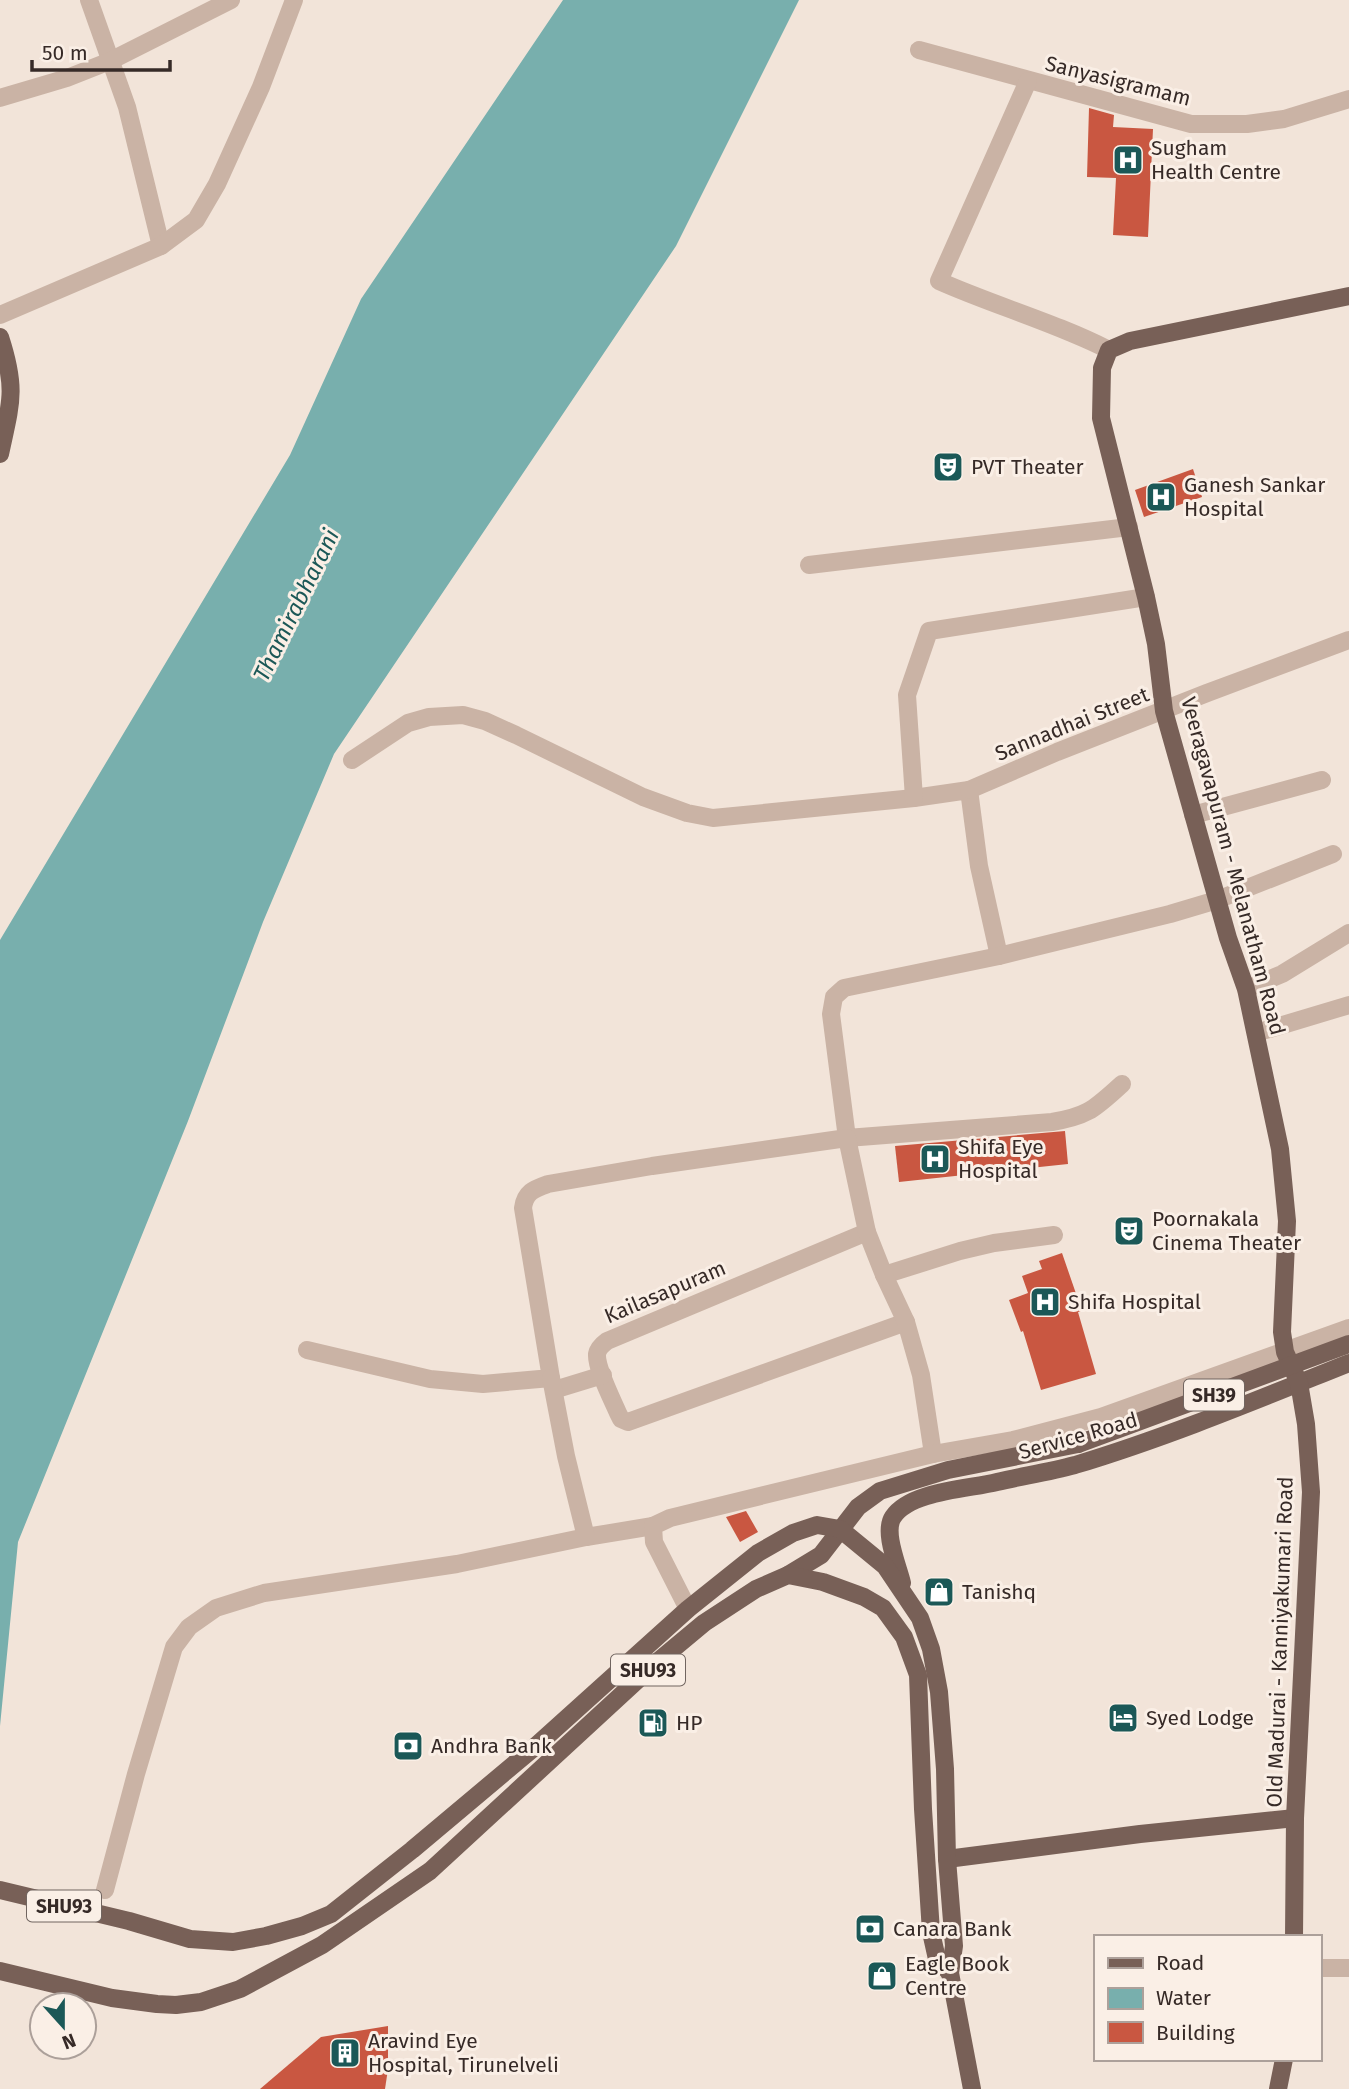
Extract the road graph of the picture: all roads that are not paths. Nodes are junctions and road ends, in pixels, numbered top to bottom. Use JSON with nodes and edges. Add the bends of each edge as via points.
{"nodes":[{"id":1,"x":89,"y":0,"type":"edge"},
{"id":2,"x":231,"y":0,"type":"edge"},
{"id":3,"x":293,"y":0,"type":"edge"},
{"id":4,"x":919,"y":50,"type":"dead end"},
{"id":5,"x":110,"y":61,"type":"junction"},
{"id":6,"x":1028,"y":81,"type":"junction"},
{"id":7,"x":0,"y":98,"type":"edge"},
{"id":8,"x":1349,"y":99,"type":"edge"},
{"id":9,"x":161,"y":246,"type":"junction"},
{"id":10,"x":1349,"y":296,"type":"edge"},
{"id":11,"x":0,"y":315,"type":"edge"},
{"id":12,"x":0,"y":337,"type":"edge"},
{"id":13,"x":1109,"y":350,"type":"junction"},
{"id":14,"x":1,"y":448,"type":"edge"},
{"id":15,"x":1129,"y":527,"type":"junction"},
{"id":16,"x":809,"y":565,"type":"dead end"},
{"id":17,"x":1146,"y":597,"type":"junction"},
{"id":18,"x":1349,"y":640,"type":"edge"},
{"id":19,"x":1164,"y":711,"type":"junction"},
{"id":20,"x":352,"y":760,"type":"dead end"},
{"id":21,"x":1322,"y":780,"type":"dead end"},
{"id":22,"x":968,"y":790,"type":"junction"},
{"id":23,"x":914,"y":798,"type":"junction"},
{"id":24,"x":1193,"y":815,"type":"junction"},
{"id":25,"x":1333,"y":853,"type":"dead end"},
{"id":26,"x":1217,"y":900,"type":"junction"},
{"id":27,"x":1349,"y":933,"type":"edge"},
{"id":28,"x":999,"y":956,"type":"junction"},
{"id":29,"x":1245,"y":989,"type":"junction"},
{"id":30,"x":1349,"y":1005,"type":"edge"},
{"id":31,"x":1256,"y":1033,"type":"junction"},
{"id":32,"x":1122,"y":1084,"type":"dead end"},
{"id":33,"x":847,"y":1138,"type":"junction"},
{"id":34,"x":867,"y":1232,"type":"junction"},
{"id":35,"x":1054,"y":1235,"type":"dead end"},
{"id":36,"x":884,"y":1275,"type":"junction"},
{"id":37,"x":906,"y":1322,"type":"junction"},
{"id":38,"x":1349,"y":1328,"type":"edge"},
{"id":39,"x":1349,"y":1344,"type":"edge"},
{"id":40,"x":307,"y":1350,"type":"dead end"},
{"id":41,"x":1285,"y":1352,"type":"junction"},
{"id":42,"x":1349,"y":1363,"type":"edge"},
{"id":43,"x":603,"y":1375,"type":"junction"},
{"id":44,"x":1299,"y":1383,"type":"junction"},
{"id":45,"x":553,"y":1384,"type":"junction"},
{"id":46,"x":933,"y":1454,"type":"junction"},
{"id":47,"x":653,"y":1526,"type":"junction"},
{"id":48,"x":840,"y":1530,"type":"junction"},
{"id":49,"x":586,"y":1537,"type":"junction"},
{"id":50,"x":788,"y":1575,"type":"junction"},
{"id":51,"x":904,"y":1592,"type":"junction"},
{"id":52,"x":688,"y":1609,"type":"junction"},
{"id":53,"x":1295,"y":1818,"type":"junction"},
{"id":54,"x":412,"y":1850,"type":"junction"},
{"id":55,"x":947,"y":1859,"type":"junction"},
{"id":56,"x":430,"y":1871,"type":"junction"},
{"id":57,"x":0,"y":1890,"type":"edge"},
{"id":58,"x":105,"y":1890,"type":"dead end"},
{"id":59,"x":1294,"y":1935,"type":"edge"},
{"id":60,"x":1321,"y":1968,"type":"edge"},
{"id":61,"x":1349,"y":1968,"type":"edge"},
{"id":62,"x":0,"y":1971,"type":"edge"},
{"id":63,"x":950,"y":1973,"type":"junction"},
{"id":64,"x":1284,"y":2061,"type":"edge"},
{"id":65,"x":972,"y":2089,"type":"edge"},
{"id":66,"x":1278,"y":2089,"type":"edge"}],
"edges":[{"from":1,"to":5,"type":"street"},
{"from":2,"to":5,"type":"street"},
{"from":3,"to":9,"type":"street","via":[[261,87],[217,184],[196,220]]},
{"from":4,"to":6,"type":"street","name":"Sanyasigramam"},
{"from":5,"to":7,"type":"street"},
{"from":5,"to":9,"type":"street","via":[[127,107]]},
{"from":6,"to":8,"type":"street","name":"Sanyasigramam","via":[[1191,124],[1284,119]]},
{"from":6,"to":13,"type":"street","via":[[939,281]]},
{"from":9,"to":11,"type":"street"},
{"from":10,"to":13,"type":"main road","via":[[1130,341]]},
{"from":12,"to":14,"type":"main road","via":[[12,389]]},
{"from":13,"to":15,"type":"main road","name":"Veeragavapuram - Melanatham Road","via":[[1101,368],[1101,418]]},
{"from":15,"to":16,"type":"street"},
{"from":15,"to":17,"type":"main road","name":"Veeragavapuram - Melanatham Road"},
{"from":17,"to":19,"type":"main road","name":"Veeragavapuram - Melanatham Road"},
{"from":17,"to":23,"type":"street","via":[[929,631],[907,695]]},
{"from":18,"to":19,"type":"street","name":"Sannadhai Street"},
{"from":19,"to":22,"type":"street","name":"Sannadhai Street"},
{"from":19,"to":24,"type":"main road","name":"Veeragavapuram - Melanatham Road"},
{"from":20,"to":23,"type":"street","name":"Sannadhai Street","via":[[408,723],[463,715],[516,735],[643,797],[713,818]]},
{"from":21,"to":24,"type":"street"},
{"from":22,"to":23,"type":"street","name":"Sannadhai Street"},
{"from":22,"to":28,"type":"street"},
{"from":24,"to":26,"type":"main road","name":"Veeragavapuram - Melanatham Road"},
{"from":25,"to":26,"type":"street"},
{"from":26,"to":28,"type":"street"},
{"from":26,"to":29,"type":"main road","name":"Veeragavapuram - Melanatham Road"},
{"from":27,"to":29,"type":"street","via":[[1282,974]]},
{"from":28,"to":33,"type":"street","via":[[845,988],[834,997],[831,1014]]},
{"from":29,"to":31,"type":"main road","name":"Veeragavapuram - Melanatham Road"},
{"from":30,"to":31,"type":"street"},
{"from":31,"to":41,"type":"main road","name":"Veeragavapuram - Melanatham Road","via":[[1280,1149],[1287,1221]]},
{"from":32,"to":33,"type":"street","via":[[1093,1111],[1077,1118]]},
{"from":33,"to":34,"type":"street"},
{"from":33,"to":45,"type":"street","via":[[652,1166],[533,1189],[524,1198],[523,1208]]},
{"from":34,"to":36,"type":"street"},
{"from":34,"to":43,"type":"street","name":"Kailasapuram","via":[[607,1341],[597,1353]]},
{"from":35,"to":36,"type":"street","via":[[994,1243]]},
{"from":36,"to":37,"type":"street"},
{"from":37,"to":43,"type":"street","name":"Kailasapuram","via":[[628,1422],[621,1419]]},
{"from":37,"to":46,"type":"street","via":[[921,1375]]},
{"from":38,"to":41,"type":"street"},
{"from":39,"to":48,"type":"main road","number":"SH39","bridge":true,"via":[[1079,1444],[948,1470],[880,1492],[858,1507]]},
{"from":40,"to":45,"type":"street","via":[[430,1379]]},
{"from":41,"to":44,"type":"main road","name":"Old Madurai - Kanniyakumari Road"},
{"from":41,"to":46,"type":"street","via":[[1101,1417],[1013,1440]]},
{"from":42,"to":44,"type":"main road","name":"Service Road"},
{"from":43,"to":45,"type":"street"},
{"from":44,"to":51,"type":"main road","name":"Service Road","via":[[1074,1465],[932,1495],[905,1505],[889,1526]]},
{"from":44,"to":53,"type":"main road","name":"Old Madurai - Kanniyakumari Road","via":[[1311,1492]]},
{"from":45,"to":49,"type":"street"},
{"from":46,"to":47,"type":"street","via":[[670,1518]]},
{"from":47,"to":49,"type":"street"},
{"from":47,"to":52,"type":"street","via":[[654,1542]]},
{"from":48,"to":50,"type":"main road","via":[[821,1555]]},
{"from":48,"to":51,"type":"main road","via":[[885,1566]]},
{"from":48,"to":52,"type":"main road","number":"SHU93","via":[[817,1525],[793,1532],[758,1553]]},
{"from":49,"to":58,"type":"street","via":[[457,1564],[264,1593],[216,1608],[189,1627],[174,1647]]},
{"from":50,"to":56,"type":"main road","number":"SHU93","via":[[704,1623]]},
{"from":50,"to":63,"type":"main road","via":[[864,1597],[883,1608],[904,1637],[918,1675],[932,1932],[937,1959]]},
{"from":51,"to":55,"type":"main road","via":[[931,1649],[939,1692]]},
{"from":52,"to":54,"type":"main road","number":"SHU93"},
{"from":53,"to":55,"type":"main road"},
{"from":53,"to":59,"type":"main road","name":"Old Madurai - Kanniyakumari Road"},
{"from":54,"to":56,"type":"main road"},
{"from":54,"to":57,"type":"main road","number":"SHU93","via":[[331,1914],[302,1926],[233,1942],[190,1939]]},
{"from":55,"to":63,"type":"main road","via":[[954,1946]]},
{"from":56,"to":62,"type":"main road","number":"SHU93","via":[[322,1945],[218,1998],[176,2005],[113,1998]]},
{"from":60,"to":61,"type":"street"},
{"from":63,"to":65,"type":"main road"},
{"from":64,"to":66,"type":"main road"}]}
